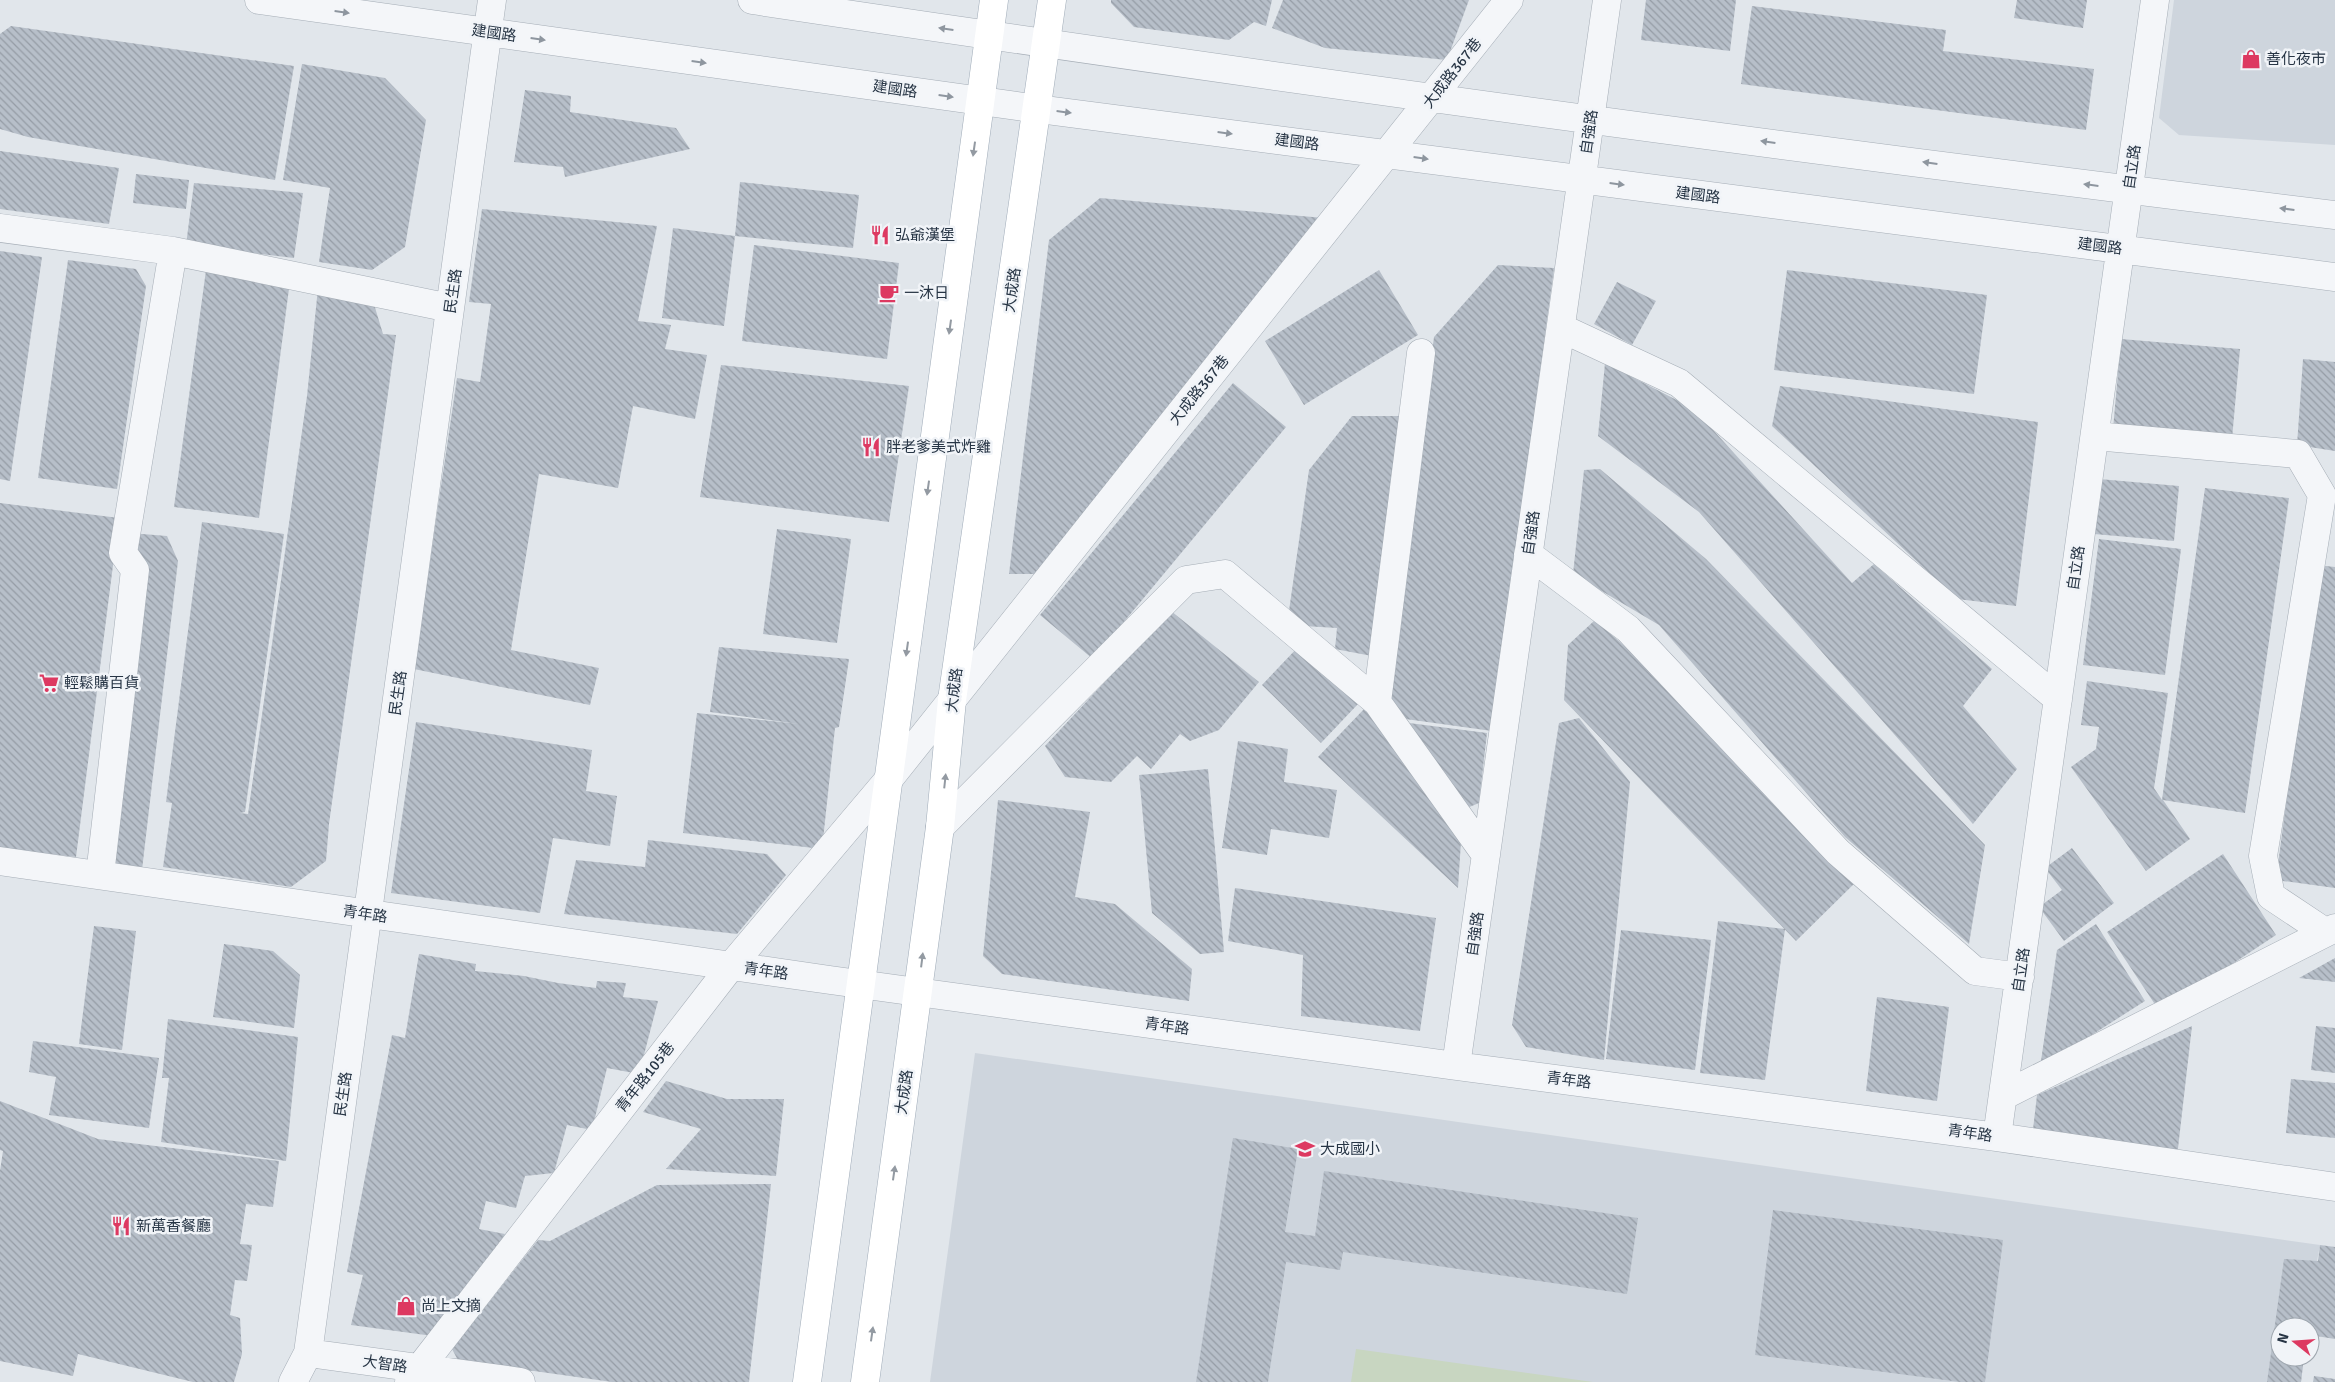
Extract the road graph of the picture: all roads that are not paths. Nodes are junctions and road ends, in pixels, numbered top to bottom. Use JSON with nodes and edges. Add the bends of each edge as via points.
{"nodes":[{"id":1,"x":259,"y":0,"type":"edge"},
{"id":2,"x":492,"y":0,"type":"edge"},
{"id":3,"x":752,"y":0,"type":"edge"},
{"id":4,"x":994,"y":0,"type":"edge"},
{"id":5,"x":1052,"y":0,"type":"edge"},
{"id":6,"x":1510,"y":0,"type":"edge"},
{"id":7,"x":1607,"y":0,"type":"edge"},
{"id":8,"x":2155,"y":0,"type":"edge"},
{"id":9,"x":488,"y":33,"type":"junction"},
{"id":10,"x":989,"y":35,"type":"junction"},
{"id":11,"x":1047,"y":43,"type":"junction"},
{"id":12,"x":1432,"y":98,"type":"junction"},
{"id":13,"x":981,"y":101,"type":"junction"},
{"id":14,"x":1038,"y":109,"type":"junction"},
{"id":15,"x":1591,"y":118,"type":"junction"},
{"id":16,"x":1388,"y":153,"type":"junction"},
{"id":17,"x":1582,"y":180,"type":"junction"},
{"id":18,"x":2129,"y":190,"type":"junction"},
{"id":19,"x":2335,"y":215,"type":"edge"},
{"id":20,"x":0,"y":228,"type":"edge"},
{"id":21,"x":2121,"y":248,"type":"junction"},
{"id":22,"x":173,"y":251,"type":"junction"},
{"id":23,"x":2335,"y":277,"type":"edge"},
{"id":24,"x":450,"y":308,"type":"junction"},
{"id":25,"x":1561,"y":328,"type":"junction"},
{"id":26,"x":1422,"y":353,"type":"dead end"},
{"id":27,"x":2095,"y":436,"type":"junction"},
{"id":28,"x":1528,"y":554,"type":"junction"},
{"id":29,"x":2058,"y":699,"type":"junction"},
{"id":30,"x":952,"y":700,"type":"junction"},
{"id":31,"x":1377,"y":702,"type":"junction"},
{"id":32,"x":889,"y":779,"type":"junction"},
{"id":33,"x":940,"y":827,"type":"junction"},
{"id":34,"x":1486,"y":855,"type":"junction"},
{"id":35,"x":0,"y":861,"type":"edge"},
{"id":36,"x":100,"y":875,"type":"junction"},
{"id":37,"x":368,"y":914,"type":"junction"},
{"id":38,"x":2330,"y":930,"type":"edge"},
{"id":39,"x":731,"y":966,"type":"junction"},
{"id":40,"x":2020,"y":977,"type":"junction"},
{"id":41,"x":861,"y":984,"type":"junction"},
{"id":42,"x":918,"y":991,"type":"junction"},
{"id":43,"x":1456,"y":1066,"type":"junction"},
{"id":44,"x":2003,"y":1096,"type":"junction"},
{"id":45,"x":1997,"y":1137,"type":"junction"},
{"id":46,"x":2335,"y":1188,"type":"edge"},
{"id":47,"x":308,"y":1353,"type":"junction"},
{"id":48,"x":414,"y":1375,"type":"edge"},
{"id":49,"x":293,"y":1382,"type":"edge"},
{"id":50,"x":521,"y":1382,"type":"edge"},
{"id":51,"x":807,"y":1382,"type":"edge"},
{"id":52,"x":865,"y":1382,"type":"edge"}],
"edges":[{"from":1,"to":9,"type":"street","name":"建國路","one_way":true},
{"from":2,"to":9,"type":"street","name":"民生路"},
{"from":10,"to":3,"type":"street","one_way":true},
{"from":4,"to":10,"type":"main road"},
{"from":5,"to":11,"type":"main road","name":"大成路"},
{"from":6,"to":12,"type":"street","name":"大成路367巷"},
{"from":7,"to":15,"type":"street","name":"自強路"},
{"from":8,"to":18,"type":"street","name":"自立路"},
{"from":9,"to":13,"type":"street","name":"建國路","one_way":true},
{"from":9,"to":24,"type":"street","name":"民生路"},
{"from":10,"to":11,"type":"street"},
{"from":10,"to":13,"type":"main road"},
{"from":11,"to":12,"type":"street"},
{"from":11,"to":14,"type":"main road","name":"大成路"},
{"from":12,"to":15,"type":"street"},
{"from":12,"to":16,"type":"street","name":"大成路367巷"},
{"from":13,"to":14,"type":"street","name":"建國路"},
{"from":13,"to":32,"type":"main road","one_way":true},
{"from":14,"to":16,"type":"street","name":"建國路","one_way":true},
{"from":14,"to":30,"type":"main road","name":"大成路"},
{"from":15,"to":17,"type":"street","name":"自強路"},
{"from":18,"to":15,"type":"street","one_way":true},
{"from":16,"to":17,"type":"street","name":"建國路","one_way":true},
{"from":16,"to":30,"type":"street","name":"大成路367巷"},
{"from":17,"to":21,"type":"street","name":"建國路","one_way":true},
{"from":17,"to":25,"type":"street","name":"自強路"},
{"from":19,"to":18,"type":"street","one_way":true},
{"from":18,"to":21,"type":"street","name":"自立路"},
{"from":20,"to":22,"type":"street"},
{"from":21,"to":23,"type":"street","name":"建國路"},
{"from":21,"to":27,"type":"street","name":"自立路"},
{"from":22,"to":24,"type":"street"},
{"from":22,"to":36,"type":"street","via":[[123,553],[135,570]]},
{"from":24,"to":37,"type":"street","name":"民生路"},
{"from":25,"to":28,"type":"street","name":"自強路"},
{"from":25,"to":29,"type":"street","via":[[1679,383]]},
{"from":26,"to":31,"type":"street"},
{"from":27,"to":29,"type":"street","name":"自立路"},
{"from":27,"to":38,"type":"street","via":[[2298,454],[2322,495],[2263,856],[2271,896]]},
{"from":28,"to":34,"type":"street","name":"自強路"},
{"from":28,"to":40,"type":"street","via":[[1628,629],[1838,852],[1975,971]]},
{"from":29,"to":40,"type":"street","name":"自立路"},
{"from":30,"to":32,"type":"street","name":"大成路367巷"},
{"from":33,"to":30,"type":"main road","name":"大成路","one_way":true},
{"from":31,"to":33,"type":"street","via":[[1224,574],[1186,580]]},
{"from":31,"to":34,"type":"street"},
{"from":32,"to":39,"type":"street","name":"青年路105巷"},
{"from":32,"to":41,"type":"main road"},
{"from":42,"to":33,"type":"main road","name":"大成路","one_way":true},
{"from":34,"to":43,"type":"street","name":"自強路"},
{"from":35,"to":36,"type":"street","name":"青年路"},
{"from":36,"to":37,"type":"street","name":"青年路"},
{"from":37,"to":39,"type":"street","name":"青年路"},
{"from":37,"to":47,"type":"street","name":"民生路"},
{"from":38,"to":44,"type":"street"},
{"from":39,"to":41,"type":"street","name":"青年路"},
{"from":39,"to":48,"type":"street","name":"青年路105巷"},
{"from":40,"to":44,"type":"street","name":"自立路"},
{"from":41,"to":42,"type":"street","name":"青年路"},
{"from":41,"to":51,"type":"main road"},
{"from":42,"to":43,"type":"street","name":"青年路"},
{"from":52,"to":42,"type":"main road","name":"大成路","one_way":true},
{"from":43,"to":45,"type":"street","name":"青年路"},
{"from":44,"to":45,"type":"street","name":"自立路"},
{"from":45,"to":46,"type":"street","name":"青年路"},
{"from":47,"to":48,"type":"street","name":"大智路"},
{"from":47,"to":49,"type":"street","name":"民生路"},
{"from":48,"to":50,"type":"street","name":"大智路"}]}
